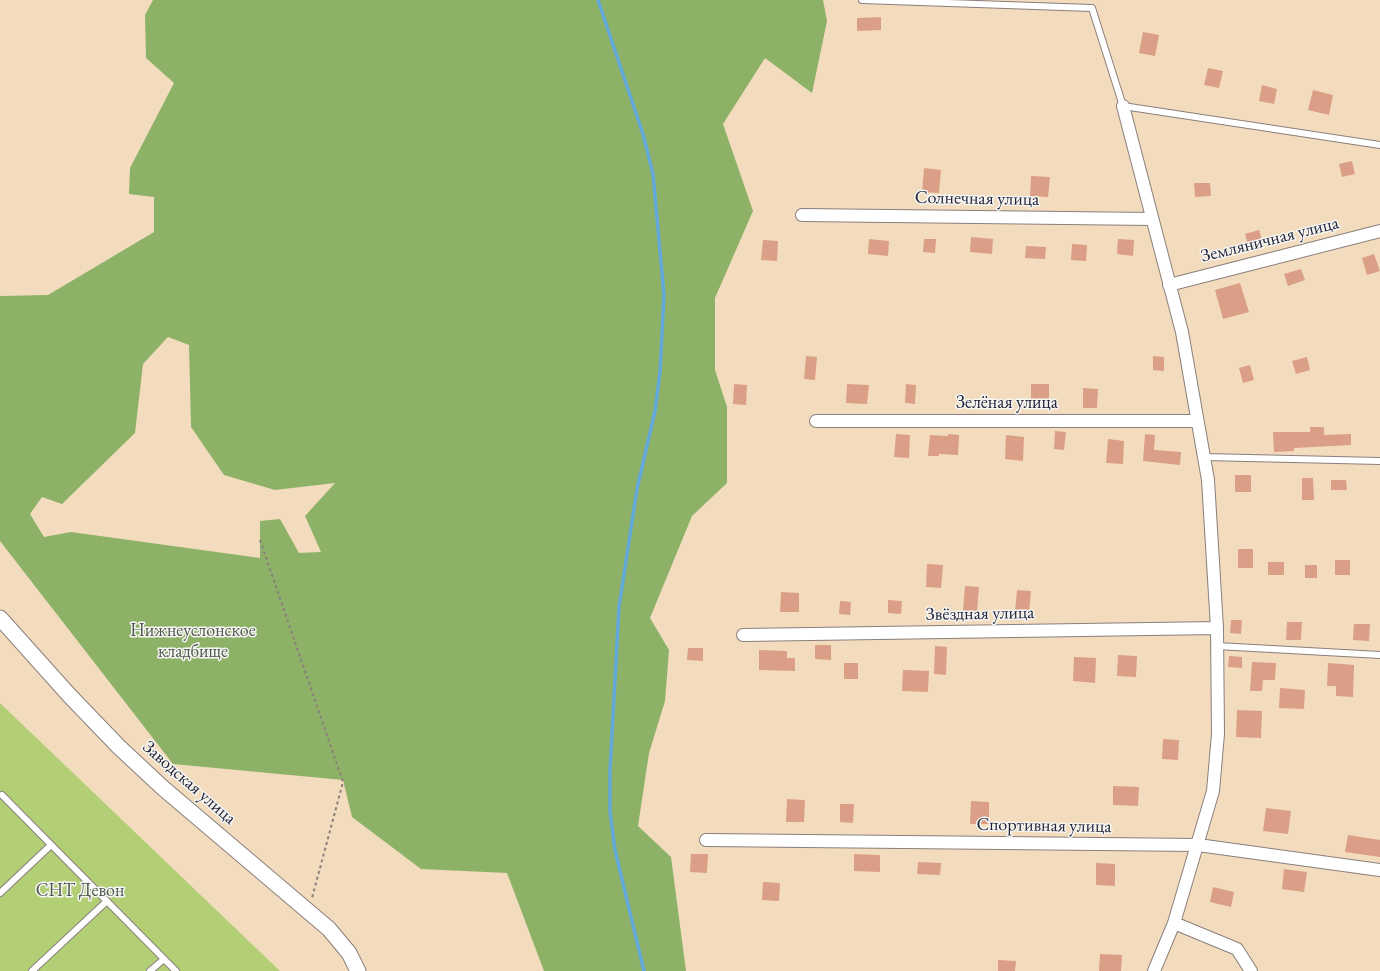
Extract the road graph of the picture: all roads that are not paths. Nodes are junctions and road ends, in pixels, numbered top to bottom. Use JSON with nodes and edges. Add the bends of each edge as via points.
{"nodes":[{"id":1,"x":862,"y":0,"type":"edge"},
{"id":2,"x":1122,"y":106,"type":"junction"},
{"id":3,"x":1380,"y":145,"type":"edge"},
{"id":4,"x":802,"y":215,"type":"dead end"},
{"id":5,"x":1152,"y":219,"type":"junction"},
{"id":6,"x":1380,"y":231,"type":"edge"},
{"id":7,"x":1169,"y":285,"type":"junction"},
{"id":8,"x":816,"y":421,"type":"dead end"},
{"id":9,"x":1197,"y":421,"type":"junction"},
{"id":10,"x":1204,"y":458,"type":"junction"},
{"id":11,"x":1380,"y":461,"type":"edge"},
{"id":12,"x":0,"y":618,"type":"edge"},
{"id":13,"x":1217,"y":628,"type":"junction"},
{"id":14,"x":743,"y":635,"type":"dead end"},
{"id":15,"x":1217,"y":646,"type":"junction"},
{"id":16,"x":1380,"y":655,"type":"edge"},
{"id":17,"x":2,"y":795,"type":"dead end"},
{"id":18,"x":706,"y":840,"type":"dead end"},
{"id":19,"x":51,"y":845,"type":"junction"},
{"id":20,"x":1198,"y":846,"type":"junction"},
{"id":21,"x":1380,"y":870,"type":"edge"},
{"id":22,"x":0,"y":893,"type":"edge"},
{"id":23,"x":107,"y":901,"type":"junction"},
{"id":24,"x":1174,"y":923,"type":"junction"},
{"id":25,"x":164,"y":959,"type":"junction"},
{"id":26,"x":32,"y":971,"type":"edge"},
{"id":27,"x":150,"y":971,"type":"edge"},
{"id":28,"x":176,"y":971,"type":"edge"},
{"id":29,"x":358,"y":971,"type":"edge"},
{"id":30,"x":1154,"y":971,"type":"edge"},
{"id":31,"x":1251,"y":971,"type":"edge"}],
"edges":[{"from":1,"to":2,"type":"lane","via":[[1092,8]]},
{"from":2,"to":3,"type":"lane"},
{"from":2,"to":5,"type":"street"},
{"from":4,"to":5,"type":"street","name":"Солнечная улица"},
{"from":5,"to":7,"type":"street"},
{"from":6,"to":7,"type":"street","name":"Земляничная улица"},
{"from":7,"to":9,"type":"street","via":[[1182,332]]},
{"from":8,"to":9,"type":"street","name":"Зелёная улица"},
{"from":9,"to":10,"type":"street"},
{"from":10,"to":11,"type":"lane"},
{"from":10,"to":13,"type":"street","via":[[1208,480]]},
{"from":12,"to":29,"type":"street","name":"Заводская улица","via":[[124,752],[329,929],[349,953]]},
{"from":13,"to":14,"type":"street","name":"Звёздная улица"},
{"from":13,"to":15,"type":"street"},
{"from":15,"to":16,"type":"lane"},
{"from":15,"to":20,"type":"street","via":[[1218,734],[1213,791]]},
{"from":17,"to":19,"type":"lane"},
{"from":18,"to":20,"type":"street","name":"Спортивная улица"},
{"from":19,"to":22,"type":"lane"},
{"from":19,"to":23,"type":"lane"},
{"from":20,"to":21,"type":"street","name":"Спортивная улица"},
{"from":20,"to":24,"type":"street"},
{"from":23,"to":25,"type":"lane"},
{"from":23,"to":26,"type":"lane"},
{"from":24,"to":30,"type":"street"},
{"from":24,"to":31,"type":"street","via":[[1237,949]]},
{"from":25,"to":27,"type":"lane"},
{"from":25,"to":28,"type":"lane"}]}
